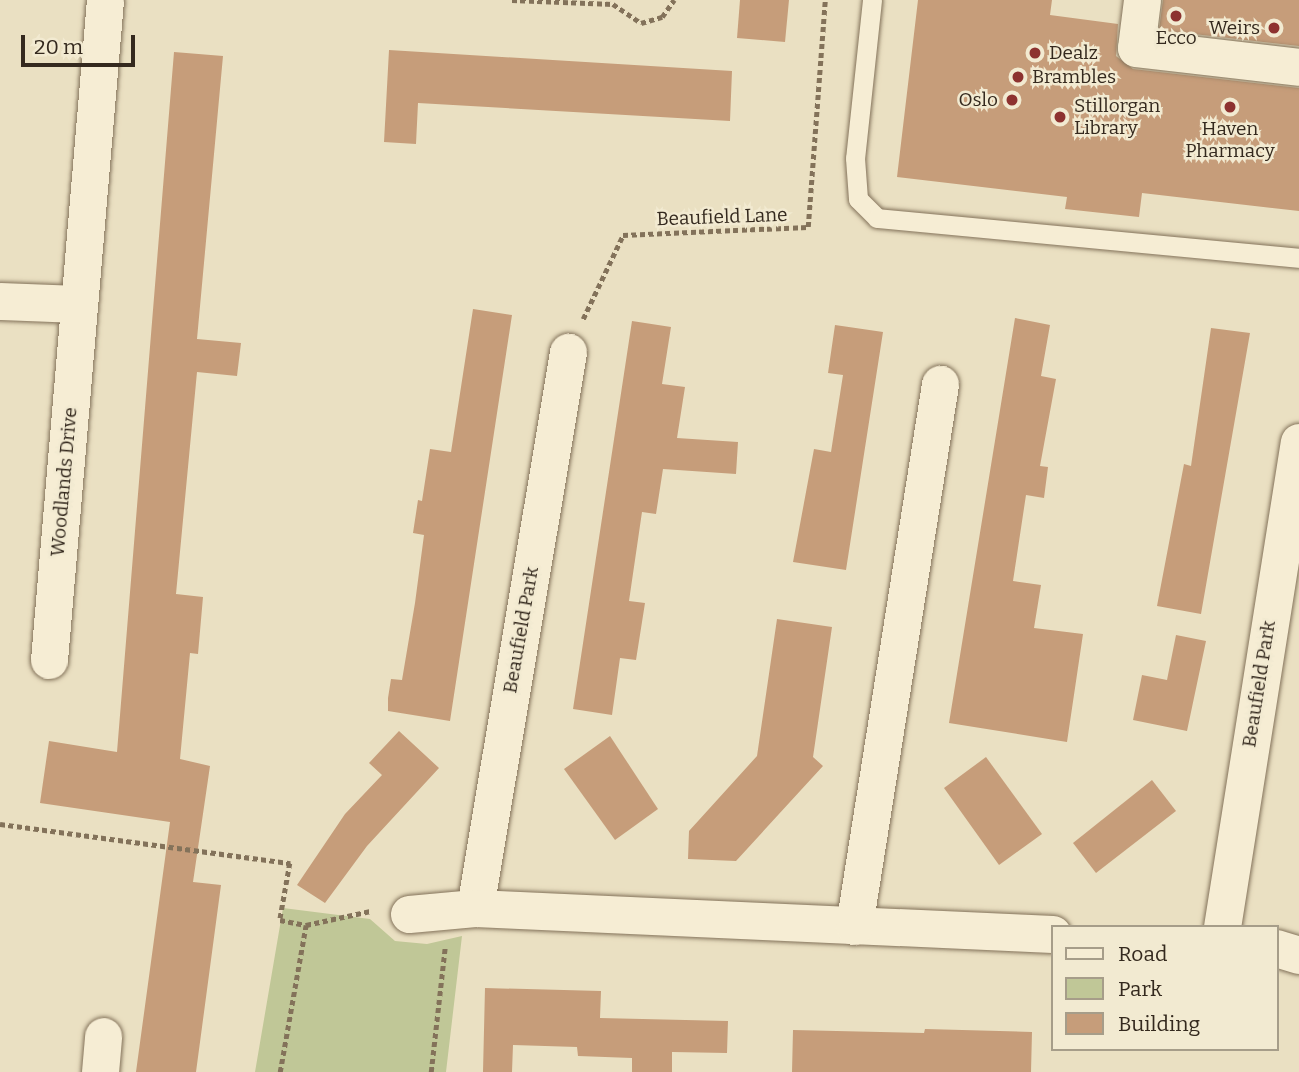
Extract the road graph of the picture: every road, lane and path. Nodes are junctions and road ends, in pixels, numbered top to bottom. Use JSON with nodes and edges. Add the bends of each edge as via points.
{"nodes":[{"id":1,"x":106,"y":0,"type":"edge"},
{"id":2,"x":512,"y":0,"type":"edge"},
{"id":3,"x":674,"y":0,"type":"edge"},
{"id":4,"x":825,"y":0,"type":"edge"},
{"id":5,"x":872,"y":0,"type":"edge"},
{"id":6,"x":1142,"y":0,"type":"edge"},
{"id":7,"x":1299,"y":67,"type":"edge"},
{"id":8,"x":1299,"y":258,"type":"edge"},
{"id":9,"x":0,"y":301,"type":"edge"},
{"id":10,"x":79,"y":304,"type":"junction"},
{"id":11,"x":568,"y":352,"type":"joint"},
{"id":12,"x":940,"y":384,"type":"dead end"},
{"id":13,"x":1299,"y":442,"type":"edge"},
{"id":14,"x":49,"y":660,"type":"dead end"},
{"id":15,"x":0,"y":824,"type":"edge"},
{"id":16,"x":462,"y":908,"type":"junction"},
{"id":17,"x":409,"y":914,"type":"joint"},
{"id":18,"x":306,"y":925,"type":"junction"},
{"id":19,"x":1222,"y":925,"type":"edge"},
{"id":20,"x":854,"y":926,"type":"junction"},
{"id":21,"x":1050,"y":934,"type":"edge"},
{"id":22,"x":1278,"y":949,"type":"edge"},
{"id":23,"x":1299,"y":955,"type":"edge"},
{"id":24,"x":103,"y":1036,"type":"dead end"},
{"id":25,"x":100,"y":1072,"type":"edge"},
{"id":26,"x":280,"y":1072,"type":"edge"},
{"id":27,"x":430,"y":1072,"type":"edge"}],
"edges":[{"from":1,"to":10,"type":"street","name":"Woodlands Drive"},
{"from":2,"to":3,"type":"path","via":[[613,4],[641,23],[663,16]]},
{"from":4,"to":11,"type":"path","name":"Beaufield Lane","via":[[808,227],[623,235]]},
{"from":5,"to":8,"type":"lane","via":[[855,158],[858,199],[877,218]]},
{"from":6,"to":7,"type":"street","via":[[1136,48]]},
{"from":9,"to":10,"type":"street"},
{"from":10,"to":14,"type":"street","name":"Woodlands Drive"},
{"from":11,"to":16,"type":"street","name":"Beaufield Park"},
{"from":12,"to":20,"type":"street"},
{"from":13,"to":19,"type":"street","name":"Beaufield Park"},
{"from":15,"to":18,"type":"path","via":[[290,863],[280,920]]},
{"from":16,"to":17,"type":"street"},
{"from":16,"to":20,"type":"street"},
{"from":16,"to":27,"type":"path"},
{"from":17,"to":18,"type":"path","via":[[365,911]]},
{"from":18,"to":26,"type":"path"},
{"from":20,"to":21,"type":"street"},
{"from":22,"to":23,"type":"street"},
{"from":24,"to":25,"type":"street"}]}
